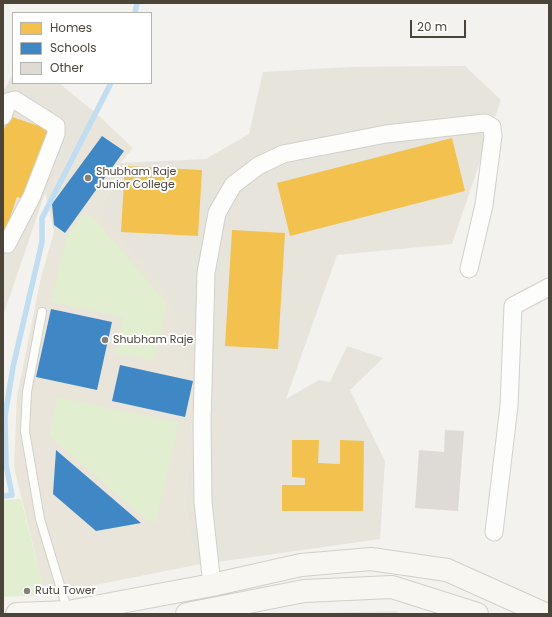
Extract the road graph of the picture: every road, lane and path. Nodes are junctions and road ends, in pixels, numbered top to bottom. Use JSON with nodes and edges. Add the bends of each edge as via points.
{"nodes":[{"id":1,"x":3,"y":116,"type":"edge"},
{"id":2,"x":4,"y":248,"type":"edge"},
{"id":3,"x":469,"y":269,"type":"dead end"},
{"id":4,"x":549,"y":287,"type":"edge"},
{"id":5,"x":42,"y":312,"type":"dead end"},
{"id":6,"x":494,"y":532,"type":"dead end"},
{"id":7,"x":397,"y":563,"type":"junction"},
{"id":8,"x":212,"y":586,"type":"junction"},
{"id":9,"x":392,"y":587,"type":"junction"},
{"id":10,"x":126,"y":608,"type":"edge"},
{"id":11,"x":68,"y":612,"type":"junction"},
{"id":12,"x":17,"y":614,"type":"edge"},
{"id":13,"x":187,"y":614,"type":"edge"},
{"id":14,"x":478,"y":614,"type":"edge"},
{"id":15,"x":545,"y":614,"type":"edge"}],
"edges":[{"from":1,"to":2,"type":"street","via":[[8,102],[14,100],[56,126],[56,134],[32,196]]},
{"from":3,"to":8,"type":"street","via":[[484,205],[494,136],[492,127],[485,123],[386,134],[283,154],[258,166],[233,185],[217,213],[206,273],[202,422],[203,502]]},
{"from":4,"to":6,"type":"street","via":[[513,306],[509,406]]},
{"from":5,"to":11,"type":"lane","via":[[27,392],[25,431],[40,519]]},
{"from":7,"to":8,"type":"street","via":[[370,559],[301,566]]},
{"from":7,"to":9,"type":"street"},
{"from":7,"to":15,"type":"street","via":[[447,570]]},
{"from":8,"to":10,"type":"street"},
{"from":9,"to":13,"type":"street","via":[[304,591]]},
{"from":9,"to":14,"type":"street"},
{"from":10,"to":11,"type":"street"},
{"from":11,"to":12,"type":"street"}]}
